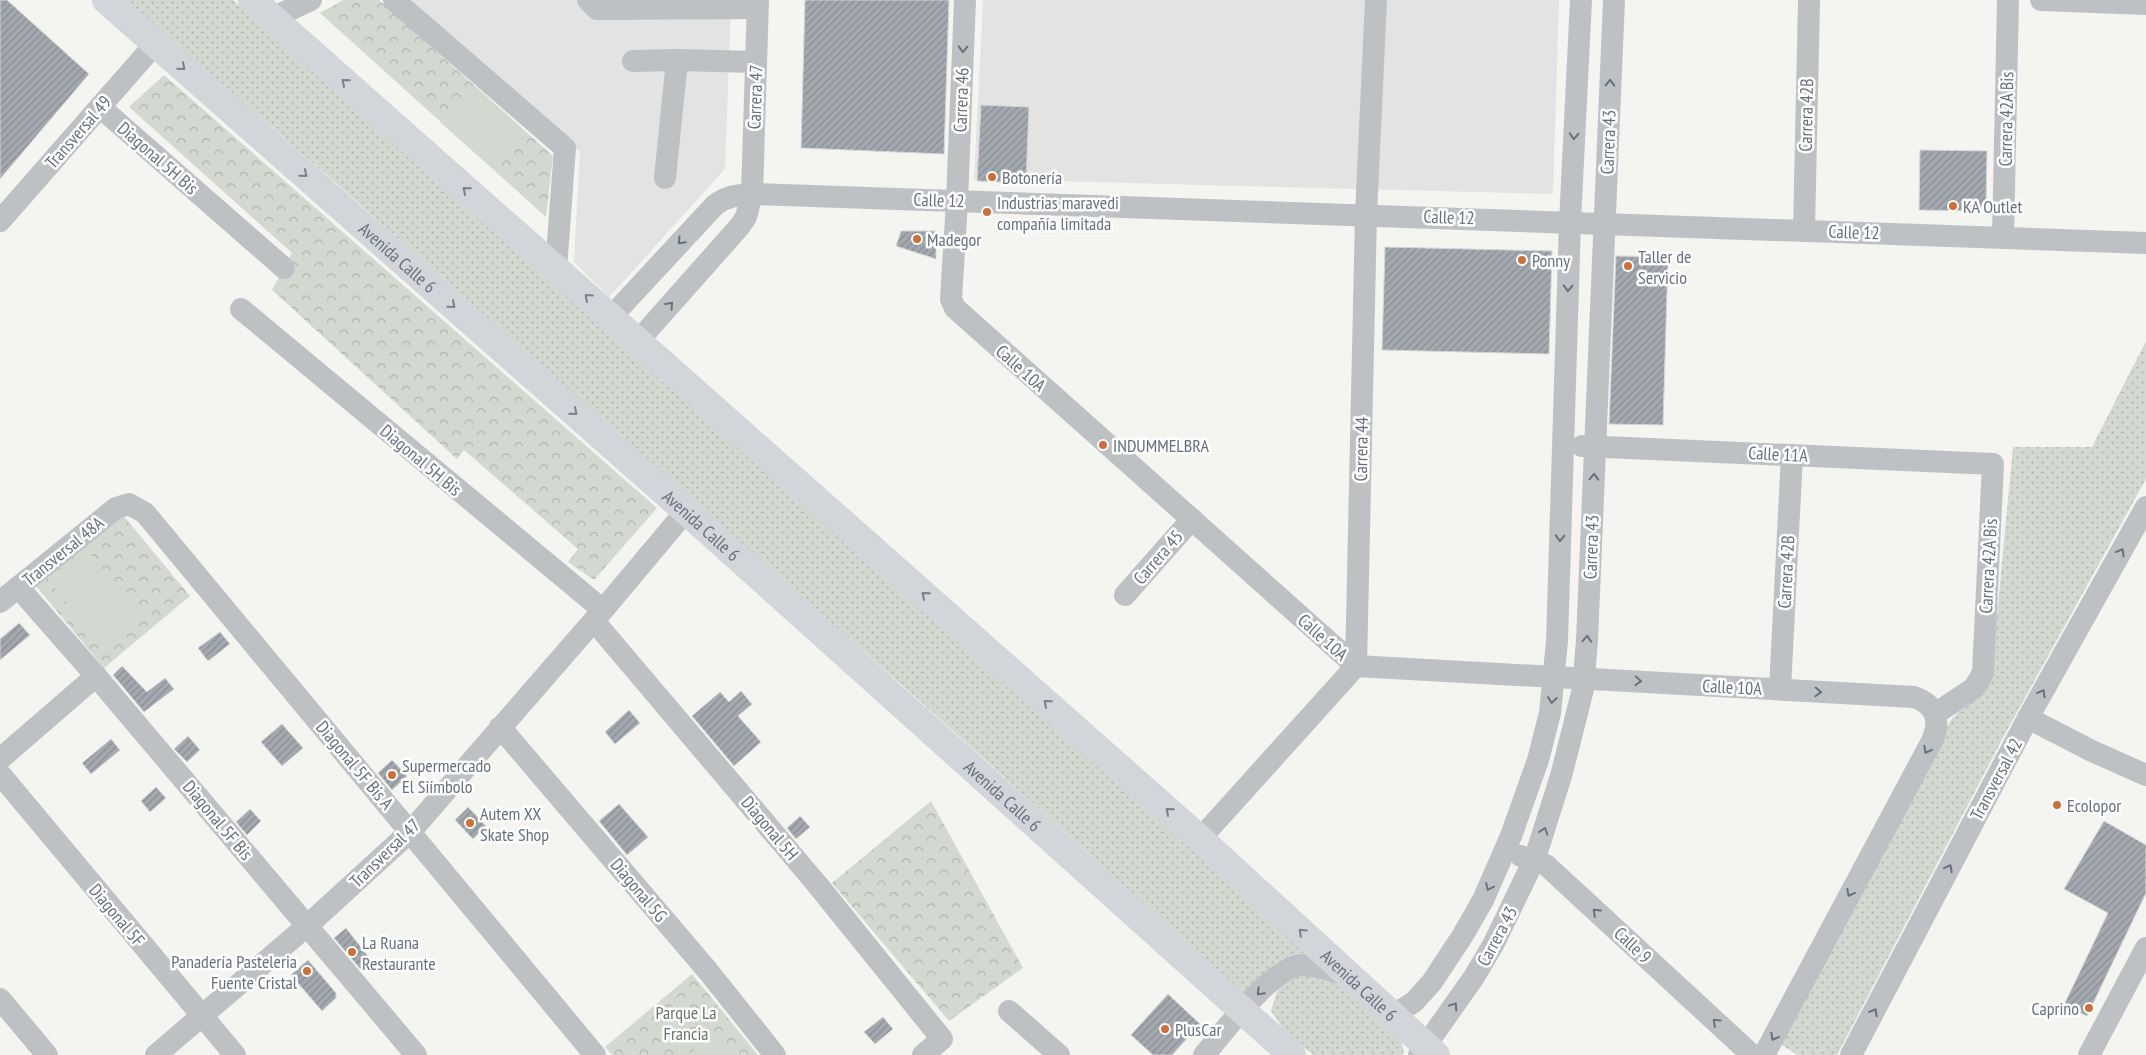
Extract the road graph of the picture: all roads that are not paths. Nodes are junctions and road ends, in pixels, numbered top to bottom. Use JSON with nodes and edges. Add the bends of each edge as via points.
{"nodes":[{"id":1,"x":106,"y":0,"type":"edge"},
{"id":2,"x":252,"y":0,"type":"edge"},
{"id":3,"x":311,"y":0,"type":"edge"},
{"id":4,"x":394,"y":0,"type":"edge"},
{"id":5,"x":588,"y":0,"type":"edge"},
{"id":6,"x":965,"y":0,"type":"edge"},
{"id":7,"x":1376,"y":0,"type":"edge"},
{"id":8,"x":1581,"y":0,"type":"edge"},
{"id":9,"x":1614,"y":0,"type":"edge"},
{"id":10,"x":1809,"y":0,"type":"edge"},
{"id":11,"x":2008,"y":0,"type":"edge"},
{"id":12,"x":2041,"y":0,"type":"edge"},
{"id":13,"x":757,"y":4,"type":"edge"},
{"id":14,"x":2146,"y":4,"type":"edge"},
{"id":15,"x":272,"y":18,"type":"junction"},
{"id":16,"x":156,"y":43,"type":"junction"},
{"id":17,"x":677,"y":60,"type":"junction"},
{"id":18,"x":633,"y":61,"type":"dead end"},
{"id":19,"x":756,"y":62,"type":"junction"},
{"id":20,"x":100,"y":107,"type":"junction"},
{"id":21,"x":665,"y":178,"type":"dead end"},
{"id":22,"x":752,"y":194,"type":"junction"},
{"id":23,"x":957,"y":201,"type":"junction"},
{"id":24,"x":1366,"y":214,"type":"junction"},
{"id":25,"x":0,"y":221,"type":"edge"},
{"id":26,"x":1570,"y":222,"type":"junction"},
{"id":27,"x":1604,"y":223,"type":"junction"},
{"id":28,"x":1804,"y":231,"type":"junction"},
{"id":29,"x":2003,"y":238,"type":"junction"},
{"id":30,"x":2146,"y":243,"type":"edge"},
{"id":31,"x":284,"y":268,"type":"dead end"},
{"id":32,"x":556,"y":268,"type":"junction"},
{"id":33,"x":241,"y":309,"type":"dead end"},
{"id":34,"x":611,"y":317,"type":"junction"},
{"id":35,"x":638,"y":341,"type":"junction"},
{"id":36,"x":1563,"y":445,"type":"junction"},
{"id":37,"x":1595,"y":446,"type":"junction"},
{"id":38,"x":1792,"y":455,"type":"junction"},
{"id":39,"x":1993,"y":464,"type":"joint"},
{"id":40,"x":129,"y":504,"type":"joint"},
{"id":41,"x":2146,"y":507,"type":"edge"},
{"id":42,"x":686,"y":511,"type":"junction"},
{"id":43,"x":1192,"y":519,"type":"junction"},
{"id":44,"x":18,"y":587,"type":"junction"},
{"id":45,"x":1125,"y":595,"type":"dead end"},
{"id":46,"x":0,"y":602,"type":"edge"},
{"id":47,"x":599,"y":615,"type":"junction"},
{"id":48,"x":1356,"y":666,"type":"junction"},
{"id":49,"x":96,"y":676,"type":"junction"},
{"id":50,"x":1555,"y":676,"type":"junction"},
{"id":51,"x":1584,"y":678,"type":"junction"},
{"id":52,"x":1780,"y":690,"type":"junction"},
{"id":53,"x":1935,"y":714,"type":"junction"},
{"id":54,"x":2028,"y":718,"type":"junction"},
{"id":55,"x":500,"y":727,"type":"junction"},
{"id":56,"x":0,"y":759,"type":"edge"},
{"id":57,"x":0,"y":774,"type":"edge"},
{"id":58,"x":2146,"y":775,"type":"edge"},
{"id":59,"x":410,"y":831,"type":"junction"},
{"id":60,"x":1200,"y":839,"type":"junction"},
{"id":61,"x":1505,"y":851,"type":"junction"},
{"id":62,"x":1534,"y":861,"type":"junction"},
{"id":63,"x":308,"y":925,"type":"junction"},
{"id":64,"x":2146,"y":948,"type":"edge"},
{"id":65,"x":1351,"y":976,"type":"junction"},
{"id":66,"x":2137,"y":984,"type":"edge"},
{"id":67,"x":0,"y":999,"type":"edge"},
{"id":68,"x":1009,"y":1011,"type":"dead end"},
{"id":69,"x":1242,"y":1011,"type":"junction"},
{"id":70,"x":1393,"y":1015,"type":"junction"},
{"id":71,"x":202,"y":1017,"type":"junction"},
{"id":72,"x":1427,"y":1052,"type":"edge"},
{"id":73,"x":47,"y":1055,"type":"edge"},
{"id":74,"x":156,"y":1055,"type":"edge"},
{"id":75,"x":235,"y":1055,"type":"edge"},
{"id":76,"x":416,"y":1055,"type":"edge"},
{"id":77,"x":595,"y":1055,"type":"edge"},
{"id":78,"x":775,"y":1055,"type":"edge"},
{"id":79,"x":923,"y":1055,"type":"edge"},
{"id":80,"x":1059,"y":1055,"type":"edge"},
{"id":81,"x":1204,"y":1055,"type":"edge"},
{"id":82,"x":1292,"y":1055,"type":"edge"},
{"id":83,"x":1752,"y":1055,"type":"edge"},
{"id":84,"x":1764,"y":1055,"type":"edge"},
{"id":85,"x":1851,"y":1055,"type":"edge"},
{"id":86,"x":2090,"y":1055,"type":"edge"}],
"edges":[{"from":1,"to":16,"type":"main road","name":"Avenida Calle 6"},
{"from":2,"to":15,"type":"main road","name":"Avenida Calle 6"},
{"from":3,"to":15,"type":"street"},
{"from":4,"to":32,"type":"street","via":[[565,148]]},
{"from":5,"to":13,"type":"street","via":[[598,9]]},
{"from":6,"to":23,"type":"street","name":"Carrera 46","one_way":true},
{"from":7,"to":24,"type":"street","name":"Carrera 44"},
{"from":8,"to":26,"type":"street","name":"Carrera 43","one_way":true},
{"from":27,"to":9,"type":"street","name":"Carrera 43","one_way":true},
{"from":10,"to":28,"type":"street","name":"Carrera 42B"},
{"from":11,"to":29,"type":"street","name":"Carrera 42A Bis"},
{"from":12,"to":14,"type":"street"},
{"from":13,"to":19,"type":"street","name":"Carrera 47"},
{"from":32,"to":15,"type":"main road","name":"Avenida Calle 6","one_way":true},
{"from":16,"to":20,"type":"street","name":"Transversal 49"},
{"from":16,"to":42,"type":"main road","name":"Avenida Calle 6","one_way":true},
{"from":17,"to":18,"type":"street"},
{"from":17,"to":19,"type":"street"},
{"from":17,"to":21,"type":"street"},
{"from":19,"to":22,"type":"street","name":"Carrera 47"},
{"from":20,"to":25,"type":"street","name":"Transversal 49"},
{"from":20,"to":31,"type":"street","name":"Diagonal 5H Bis"},
{"from":22,"to":23,"type":"street","name":"Calle 12"},
{"from":22,"to":34,"type":"street","one_way":true,"via":[[733,195],[715,205]]},
{"from":35,"to":22,"type":"street","name":"Carrera 47","one_way":true,"via":[[740,226],[750,207]]},
{"from":23,"to":24,"type":"street","name":"Calle 12"},
{"from":23,"to":43,"type":"street","name":"Calle 10A","via":[[951,299],[955,308]]},
{"from":24,"to":26,"type":"street","name":"Calle 12"},
{"from":24,"to":48,"type":"street","name":"Carrera 44"},
{"from":26,"to":27,"type":"street","name":"Calle 12"},
{"from":26,"to":36,"type":"street","name":"Carrera 43","one_way":true},
{"from":27,"to":28,"type":"street","name":"Calle 12"},
{"from":27,"to":37,"type":"street","name":"Carrera 43"},
{"from":28,"to":29,"type":"street","name":"Calle 12"},
{"from":29,"to":30,"type":"street","name":"Calle 12"},
{"from":34,"to":32,"type":"main road","name":"Avenida Calle 6","one_way":true},
{"from":33,"to":47,"type":"street","name":"Diagonal 5H Bis"},
{"from":34,"to":35,"type":"main road","name":"Avenida Calle 6"},
{"from":60,"to":35,"type":"main road","name":"Avenida Calle 6","one_way":true},
{"from":36,"to":37,"type":"street","name":"Calle 11A"},
{"from":36,"to":50,"type":"street","name":"Carrera 43","one_way":true},
{"from":37,"to":38,"type":"street","name":"Calle 11A"},
{"from":51,"to":37,"type":"street","name":"Carrera 43","one_way":true},
{"from":38,"to":39,"type":"street","name":"Calle 11A"},
{"from":38,"to":52,"type":"street","name":"Carrera 42B"},
{"from":39,"to":53,"type":"street","name":"Carrera 42A Bis","via":[[1984,668],[1974,688]]},
{"from":40,"to":44,"type":"street","name":"Transversal 48A","via":[[116,508]]},
{"from":40,"to":59,"type":"street","name":"Diagonal 5F Bis A","via":[[145,513]]},
{"from":54,"to":41,"type":"street","name":"Transversal 42","one_way":true},
{"from":42,"to":47,"type":"street","name":"Transversal 47"},
{"from":42,"to":69,"type":"main road","name":"Avenida Calle 6"},
{"from":43,"to":45,"type":"street","name":"Carrera 45"},
{"from":43,"to":48,"type":"street","name":"Calle 10A"},
{"from":44,"to":46,"type":"street","name":"Transversal 48A"},
{"from":44,"to":49,"type":"street","name":"Diagonal 5F Bis"},
{"from":47,"to":55,"type":"street","name":"Transversal 47"},
{"from":47,"to":79,"type":"street","name":"Diagonal 5H","via":[[942,1039]]},
{"from":48,"to":50,"type":"street","name":"Calle 10A"},
{"from":48,"to":60,"type":"street"},
{"from":49,"to":56,"type":"street"},
{"from":49,"to":63,"type":"street","name":"Diagonal 5F Bis"},
{"from":50,"to":51,"type":"street","name":"Calle 10A"},
{"from":50,"to":61,"type":"street","name":"Carrera 43","one_way":true,"via":[[1544,738]]},
{"from":51,"to":52,"type":"street","name":"Calle 10A","one_way":true},
{"from":62,"to":51,"type":"street","name":"Carrera 43","one_way":true,"via":[[1561,776]]},
{"from":52,"to":53,"type":"street","name":"Calle 10A","one_way":true,"via":[[1914,697],[1931,707]]},
{"from":53,"to":84,"type":"street","one_way":true,"via":[[1936,730],[1932,741]]},
{"from":54,"to":58,"type":"street"},
{"from":85,"to":54,"type":"street","name":"Transversal 42","one_way":true},
{"from":55,"to":59,"type":"street","name":"Transversal 47"},
{"from":55,"to":78,"type":"street","name":"Diagonal 5G","via":[[708,971]]},
{"from":57,"to":71,"type":"street","name":"Diagonal 5F"},
{"from":59,"to":63,"type":"street","name":"Transversal 47"},
{"from":59,"to":77,"type":"street","name":"Diagonal 5F Bis A"},
{"from":65,"to":60,"type":"main road","name":"Avenida Calle 6","one_way":true},
{"from":61,"to":62,"type":"street","name":"Calle 9"},
{"from":61,"to":70,"type":"street","name":"Carrera 43","one_way":true,"via":[[1473,918],[1437,975],[1414,1002]]},
{"from":72,"to":62,"type":"street","name":"Carrera 43","one_way":true,"via":[[1493,945]]},
{"from":83,"to":62,"type":"street","name":"Calle 9","one_way":true,"via":[[1546,865]]},
{"from":63,"to":71,"type":"street","name":"Transversal 47"},
{"from":63,"to":76,"type":"street","name":"Diagonal 5F Bis"},
{"from":64,"to":66,"type":"street"},
{"from":65,"to":69,"type":"street","one_way":true,"via":[[1315,966],[1292,967]]},
{"from":65,"to":70,"type":"main road","name":"Avenida Calle 6"},
{"from":66,"to":86,"type":"street"},
{"from":67,"to":73,"type":"street"},
{"from":68,"to":80,"type":"street"},
{"from":69,"to":81,"type":"street"},
{"from":69,"to":82,"type":"main road","name":"Avenida Calle 6"},
{"from":70,"to":72,"type":"main road","name":"Avenida Calle 6"},
{"from":71,"to":74,"type":"street","name":"Transversal 47"},
{"from":71,"to":75,"type":"street","name":"Diagonal 5F"}]}
